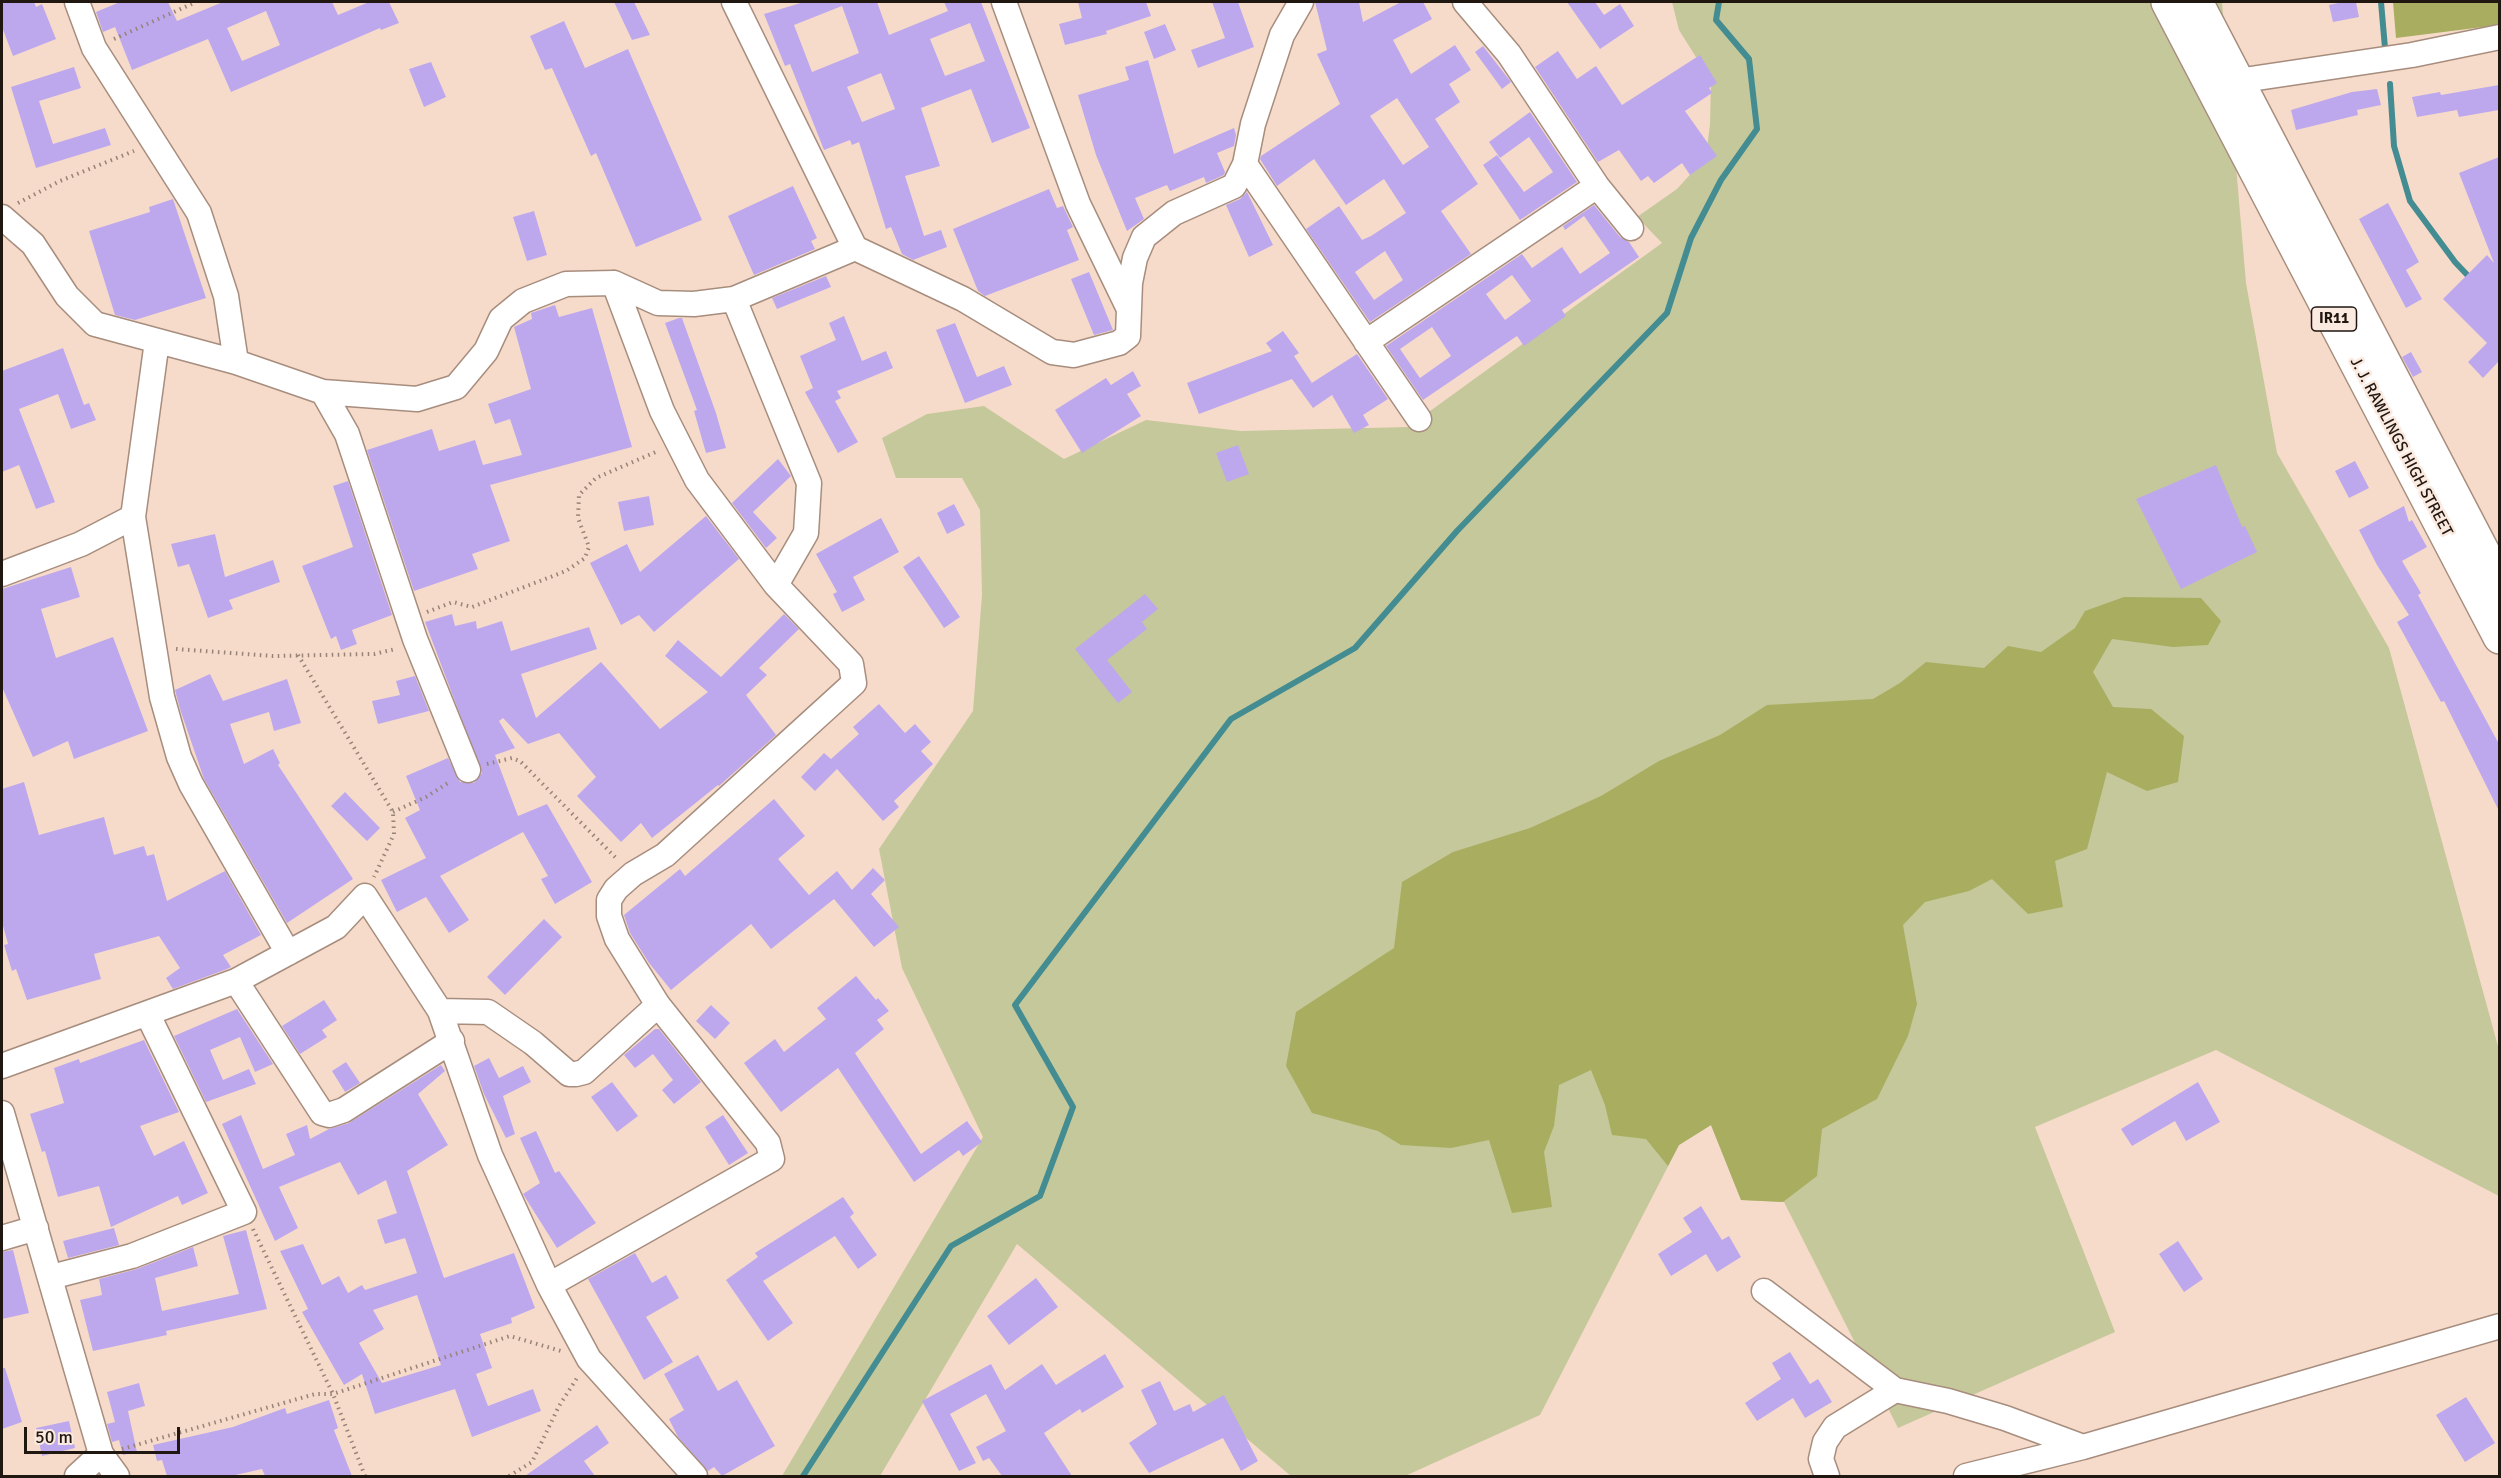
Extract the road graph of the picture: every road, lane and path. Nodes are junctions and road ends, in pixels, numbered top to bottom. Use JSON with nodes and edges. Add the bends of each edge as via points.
{"nodes":[{"id":1,"x":77,"y":2,"type":"edge"},
{"id":2,"x":196,"y":2,"type":"edge"},
{"id":3,"x":734,"y":2,"type":"edge"},
{"id":4,"x":1004,"y":2,"type":"edge"},
{"id":5,"x":1301,"y":2,"type":"edge"},
{"id":6,"x":1465,"y":2,"type":"edge"},
{"id":7,"x":2168,"y":2,"type":"edge"},
{"id":8,"x":2196,"y":2,"type":"edge"},
{"id":9,"x":2499,"y":37,"type":"edge"},
{"id":10,"x":94,"y":48,"type":"junction"},
{"id":11,"x":2237,"y":81,"type":"junction"},
{"id":12,"x":154,"y":142,"type":"junction"},
{"id":13,"x":1245,"y":164,"type":"junction"},
{"id":14,"x":1597,"y":186,"type":"junction"},
{"id":15,"x":6,"y":212,"type":"edge"},
{"id":16,"x":1631,"y":228,"type":"dead end"},
{"id":17,"x":855,"y":248,"type":"junction"},
{"id":18,"x":614,"y":283,"type":"junction"},
{"id":19,"x":734,"y":299,"type":"junction"},
{"id":20,"x":1129,"y":310,"type":"junction"},
{"id":21,"x":157,"y":341,"type":"junction"},
{"id":22,"x":1366,"y":342,"type":"junction"},
{"id":23,"x":236,"y":362,"type":"junction"},
{"id":24,"x":323,"y":392,"type":"junction"},
{"id":25,"x":1419,"y":419,"type":"dead end"},
{"id":26,"x":678,"y":442,"type":"junction"},
{"id":27,"x":133,"y":517,"type":"junction"},
{"id":28,"x":2,"y":574,"type":"edge"},
{"id":29,"x":776,"y":585,"type":"junction"},
{"id":30,"x":2499,"y":585,"type":"edge"},
{"id":31,"x":412,"y":628,"type":"junction"},
{"id":32,"x":2499,"y":636,"type":"edge"},
{"id":33,"x":154,"y":648,"type":"junction"},
{"id":34,"x":298,"y":655,"type":"junction"},
{"id":35,"x":468,"y":770,"type":"junction"},
{"id":36,"x":393,"y":812,"type":"junction"},
{"id":37,"x":633,"y":874,"type":"junction"},
{"id":38,"x":365,"y":896,"type":"junction"},
{"id":39,"x":288,"y":953,"type":"junction"},
{"id":40,"x":236,"y":981,"type":"junction"},
{"id":41,"x":658,"y":1005,"type":"junction"},
{"id":42,"x":441,"y":1011,"type":"junction"},
{"id":43,"x":148,"y":1015,"type":"junction"},
{"id":44,"x":452,"y":1041,"type":"junction"},
{"id":45,"x":2,"y":1066,"type":"edge"},
{"id":46,"x":2,"y":1113,"type":"edge"},
{"id":47,"x":244,"y":1212,"type":"junction"},
{"id":48,"x":36,"y":1228,"type":"junction"},
{"id":49,"x":2,"y":1238,"type":"edge"},
{"id":50,"x":51,"y":1277,"type":"junction"},
{"id":51,"x":549,"y":1285,"type":"junction"},
{"id":52,"x":1764,"y":1291,"type":"dead end"},
{"id":53,"x":2499,"y":1326,"type":"edge"},
{"id":54,"x":589,"y":1359,"type":"junction"},
{"id":55,"x":1895,"y":1390,"type":"junction"},
{"id":56,"x":333,"y":1394,"type":"junction"},
{"id":57,"x":2083,"y":1447,"type":"junction"},
{"id":58,"x":101,"y":1455,"type":"junction"},
{"id":59,"x":77,"y":1476,"type":"edge"},
{"id":60,"x":117,"y":1476,"type":"edge"},
{"id":61,"x":366,"y":1476,"type":"edge"},
{"id":62,"x":509,"y":1476,"type":"edge"},
{"id":63,"x":695,"y":1476,"type":"edge"},
{"id":64,"x":1827,"y":1476,"type":"edge"},
{"id":65,"x":1966,"y":1476,"type":"edge"}],
"edges":[{"from":1,"to":10,"type":"street"},
{"from":2,"to":10,"type":"path"},
{"from":3,"to":17,"type":"street"},
{"from":4,"to":20,"type":"street","via":[[1078,204]]},
{"from":5,"to":13,"type":"street","via":[[1282,35],[1253,124]]},
{"from":6,"to":14,"type":"street","via":[[1509,54]]},
{"from":7,"to":32,"type":"main road","name":"J. J. RAWLINGS HIGH STREET","number":"IR11"},
{"from":8,"to":11,"type":"main road","name":"J. J. RAWLINGS HIGH STREET","number":"IR11"},
{"from":9,"to":11,"type":"street","via":[[2412,55]]},
{"from":10,"to":12,"type":"street"},
{"from":11,"to":30,"type":"main road","name":"J. J. RAWLINGS HIGH STREET","number":"IR11"},
{"from":12,"to":15,"type":"path","via":[[60,181]]},
{"from":12,"to":23,"type":"street","via":[[199,213],[226,297]]},
{"from":13,"to":20,"type":"street","via":[[1234,186],[1174,213],[1144,237],[1135,258]]},
{"from":13,"to":22,"type":"street"},
{"from":14,"to":16,"type":"street"},
{"from":14,"to":22,"type":"street"},
{"from":15,"to":21,"type":"street","via":[[33,244],[67,296],[95,324]]},
{"from":17,"to":19,"type":"street"},
{"from":17,"to":20,"type":"street","via":[[963,299],[1034,343],[1062,355],[1119,343],[1128,336]]},
{"from":18,"to":19,"type":"street","via":[[658,303]]},
{"from":18,"to":24,"type":"street","via":[[566,284],[523,301],[501,319],[486,351],[456,387],[417,399]]},
{"from":18,"to":26,"type":"street","via":[[662,411]]},
{"from":19,"to":29,"type":"street","via":[[809,483],[806,533]]},
{"from":21,"to":23,"type":"street"},
{"from":21,"to":27,"type":"street"},
{"from":22,"to":25,"type":"street"},
{"from":23,"to":24,"type":"street"},
{"from":24,"to":31,"type":"street","via":[[347,434]]},
{"from":26,"to":29,"type":"street","via":[[697,480]]},
{"from":26,"to":31,"type":"path","via":[[596,478],[579,495],[578,518],[589,547],[585,558],[566,571],[472,607],[453,602]]},
{"from":27,"to":28,"type":"street","via":[[81,544]]},
{"from":27,"to":33,"type":"street"},
{"from":29,"to":37,"type":"street","via":[[851,664],[854,683],[665,855]]},
{"from":31,"to":34,"type":"path","via":[[395,650]]},
{"from":31,"to":35,"type":"street"},
{"from":33,"to":34,"type":"path"},
{"from":33,"to":39,"type":"street","via":[[162,697],[179,758],[211,822]]},
{"from":34,"to":36,"type":"path"},
{"from":35,"to":36,"type":"path","via":[[426,797]]},
{"from":35,"to":37,"type":"path","via":[[512,758],[520,760]]},
{"from":36,"to":38,"type":"path","via":[[394,834]]},
{"from":37,"to":41,"type":"street","via":[[609,900],[609,916],[617,939]]},
{"from":38,"to":39,"type":"street","via":[[336,927]]},
{"from":38,"to":42,"type":"street"},
{"from":39,"to":40,"type":"street"},
{"from":40,"to":43,"type":"street"},
{"from":40,"to":44,"type":"street","via":[[322,1113],[329,1115],[344,1110]]},
{"from":41,"to":42,"type":"street","via":[[585,1072],[576,1074],[569,1074],[533,1042],[488,1012]]},
{"from":41,"to":51,"type":"street","via":[[768,1143],[772,1159]]},
{"from":42,"to":44,"type":"street"},
{"from":43,"to":45,"type":"street"},
{"from":43,"to":47,"type":"street"},
{"from":44,"to":51,"type":"street","via":[[490,1155]]},
{"from":46,"to":48,"type":"street"},
{"from":47,"to":50,"type":"street","via":[[132,1256]]},
{"from":47,"to":56,"type":"path"},
{"from":48,"to":49,"type":"street"},
{"from":48,"to":50,"type":"street"},
{"from":50,"to":58,"type":"street"},
{"from":51,"to":54,"type":"street"},
{"from":52,"to":55,"type":"street"},
{"from":53,"to":57,"type":"street"},
{"from":54,"to":56,"type":"path","via":[[510,1336]]},
{"from":54,"to":62,"type":"path","via":[[559,1406],[532,1462]]},
{"from":54,"to":63,"type":"street"},
{"from":55,"to":57,"type":"street","via":[[2005,1418]]},
{"from":55,"to":64,"type":"street","via":[[1835,1426],[1825,1442],[1821,1460]]},
{"from":56,"to":58,"type":"path","via":[[315,1395]]},
{"from":56,"to":61,"type":"path"},
{"from":57,"to":65,"type":"street"},
{"from":58,"to":59,"type":"street"},
{"from":58,"to":60,"type":"street"}]}
